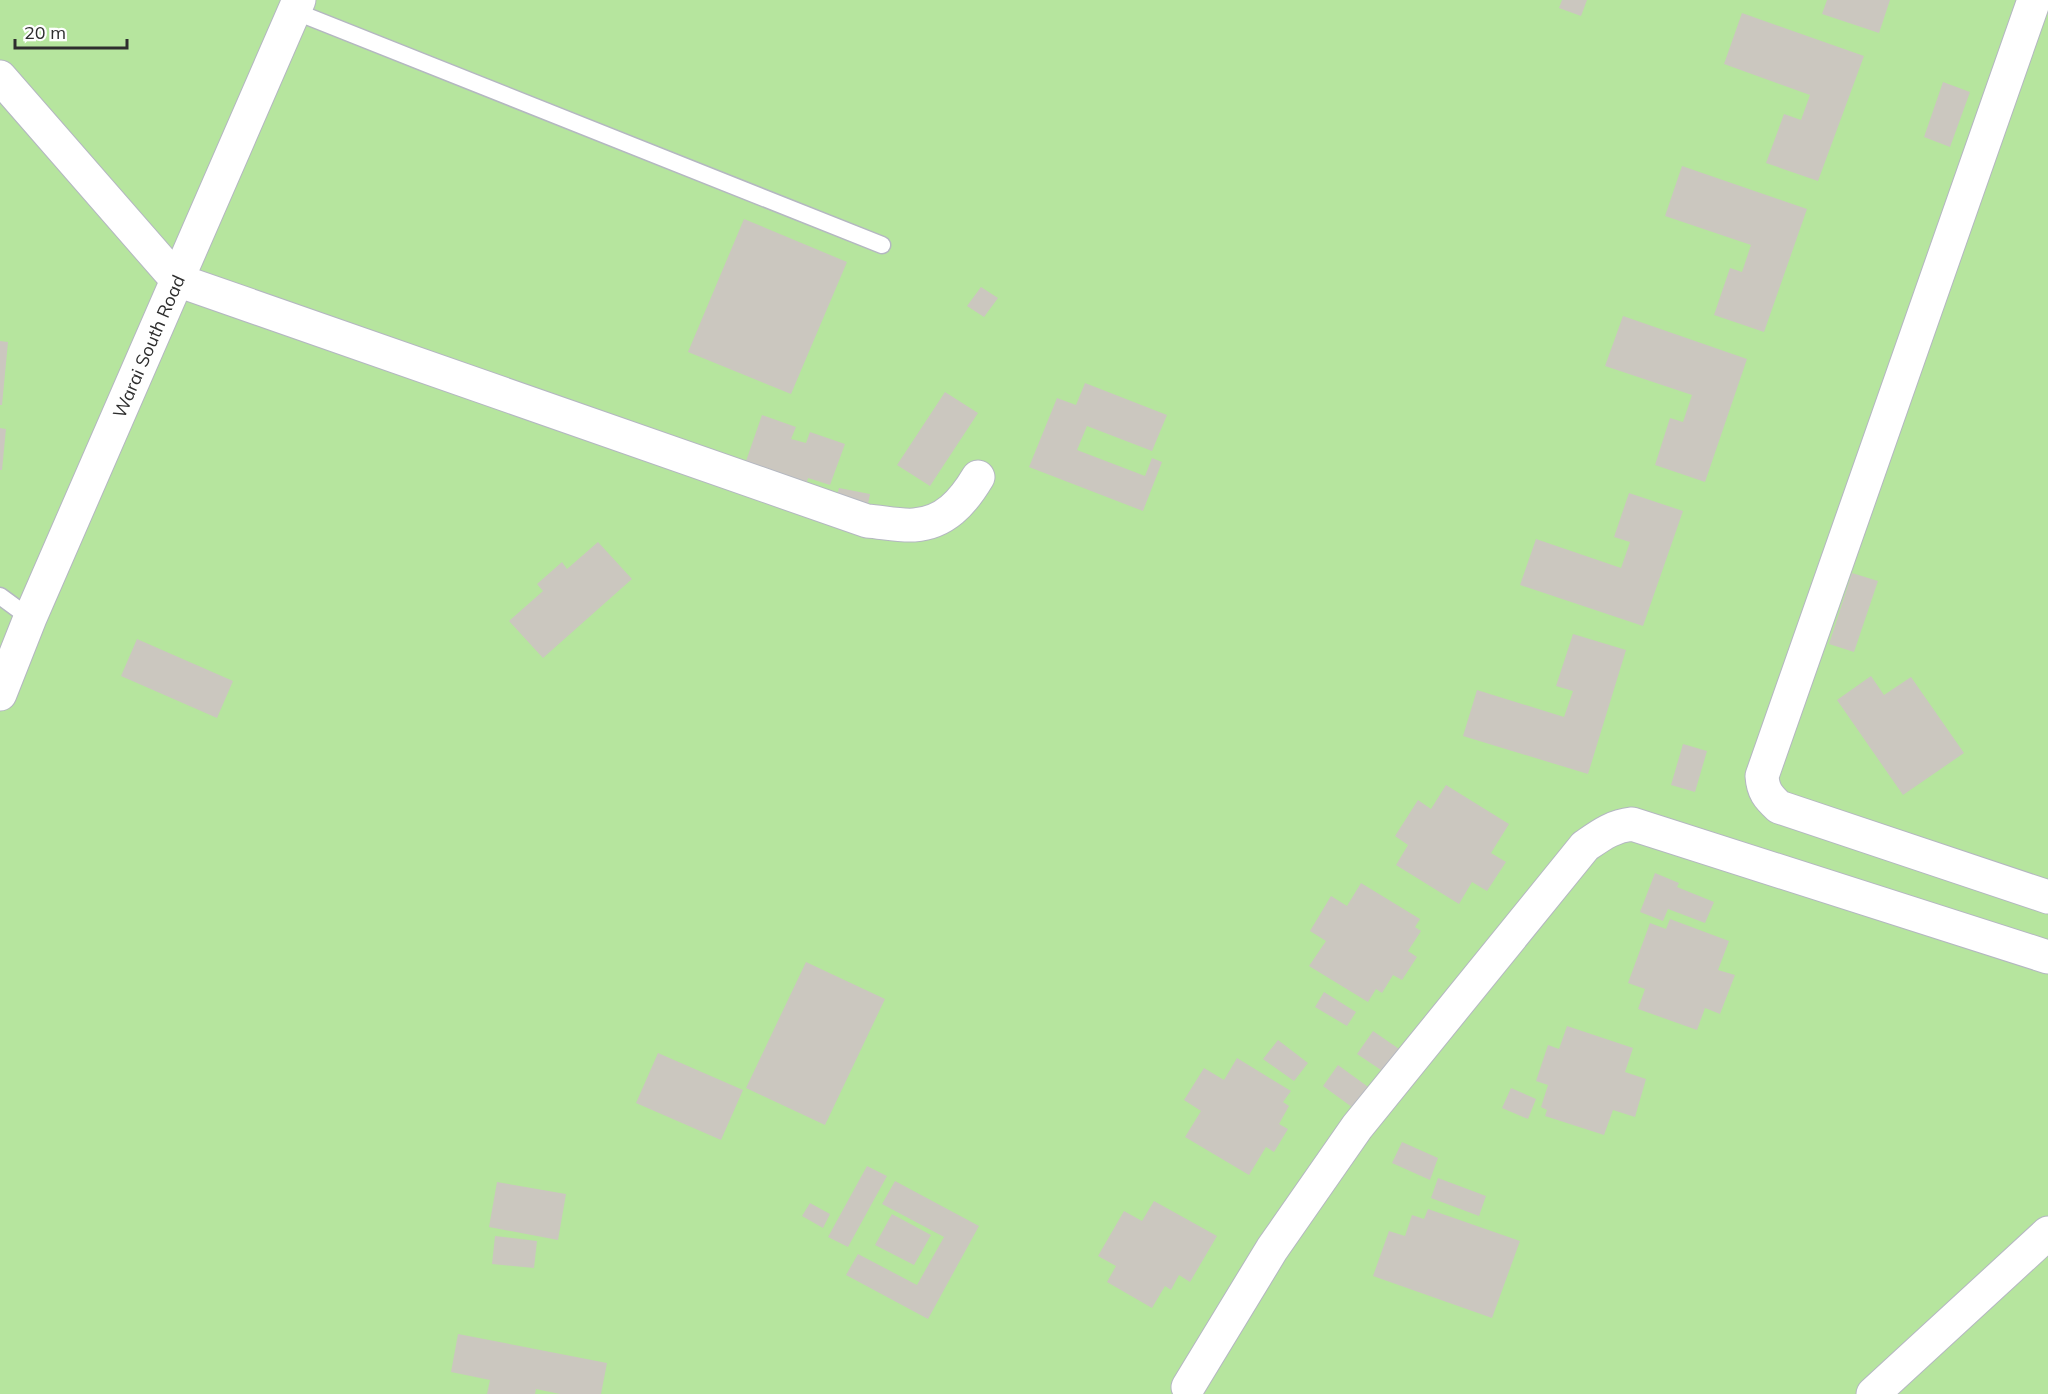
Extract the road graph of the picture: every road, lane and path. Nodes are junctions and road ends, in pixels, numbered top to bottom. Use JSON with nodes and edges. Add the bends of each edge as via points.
{"nodes":[{"id":1,"x":2034,"y":0,"type":"edge"},
{"id":2,"x":297,"y":6,"type":"edge"},
{"id":3,"x":0,"y":77,"type":"edge"},
{"id":4,"x":882,"y":245,"type":"dead end"},
{"id":5,"x":177,"y":280,"type":"junction"},
{"id":6,"x":978,"y":477,"type":"dead end"},
{"id":7,"x":0,"y":596,"type":"edge"},
{"id":8,"x":30,"y":618,"type":"junction"},
{"id":9,"x":0,"y":694,"type":"edge"},
{"id":10,"x":2048,"y":897,"type":"edge"},
{"id":11,"x":2048,"y":957,"type":"edge"},
{"id":12,"x":2048,"y":1233,"type":"edge"},
{"id":13,"x":1188,"y":1387,"type":"dead end"},
{"id":14,"x":1873,"y":1394,"type":"edge"}],
"edges":[{"from":1,"to":10,"type":"street","via":[[1762,776],[1762,786],[1779,807]]},
{"from":2,"to":4,"type":"lane"},
{"from":2,"to":5,"type":"street","name":"Warai South Road"},
{"from":3,"to":5,"type":"street"},
{"from":5,"to":6,"type":"street","via":[[867,520],[914,525],[941,517],[965,499]]},
{"from":5,"to":8,"type":"street","name":"Warai South Road"},
{"from":7,"to":8,"type":"lane"},
{"from":8,"to":9,"type":"street","name":"Warai South Road"},
{"from":11,"to":13,"type":"street","via":[[1632,824],[1607,830],[1585,846],[1357,1127],[1272,1249]]},
{"from":12,"to":14,"type":"street"}]}
